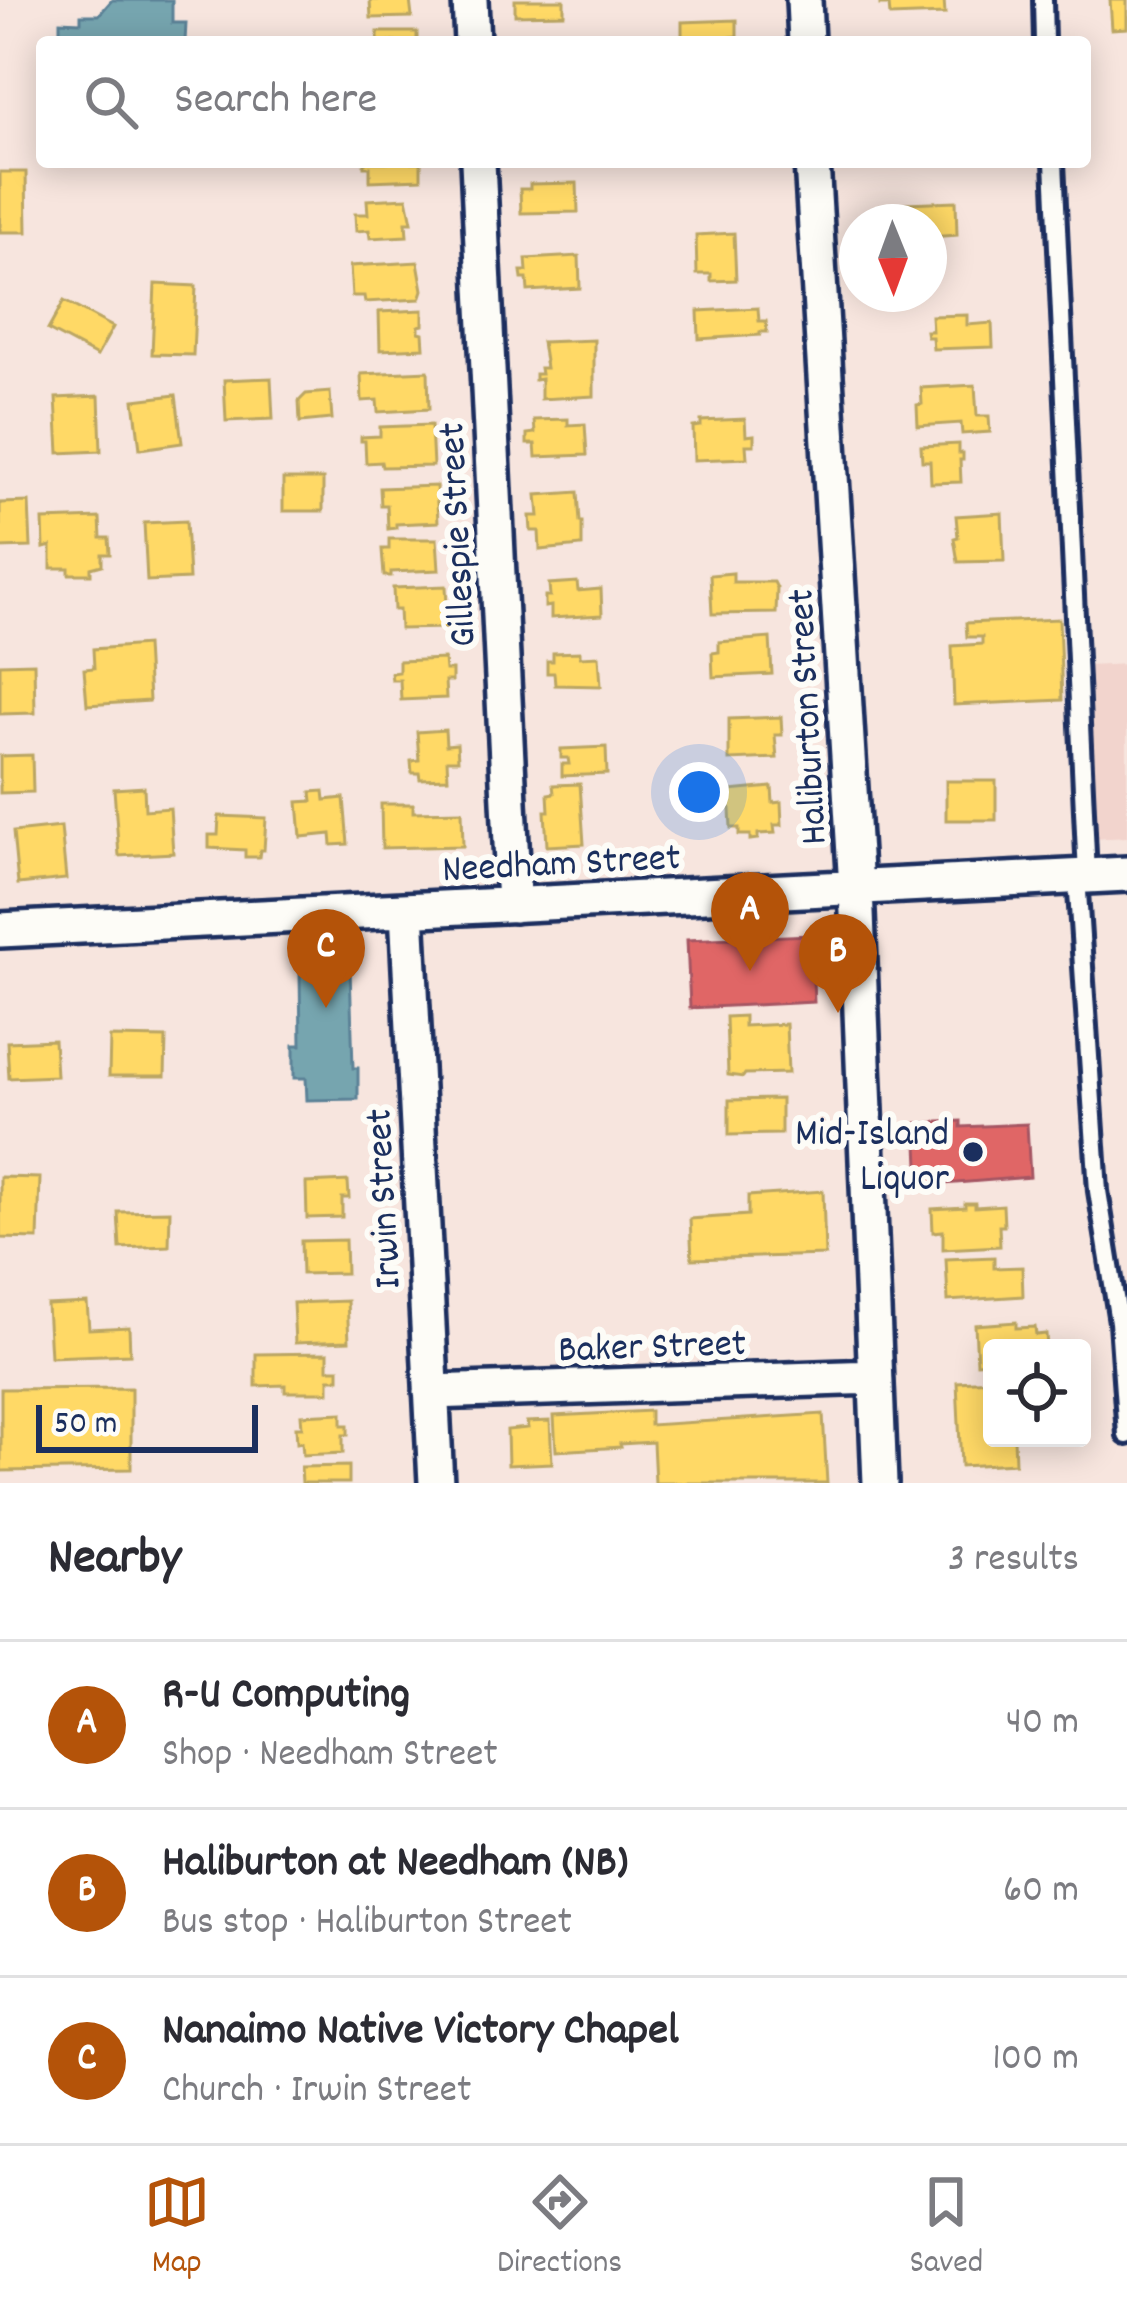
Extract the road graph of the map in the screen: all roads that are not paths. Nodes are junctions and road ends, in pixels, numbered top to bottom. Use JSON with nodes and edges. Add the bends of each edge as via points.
{"nodes":[{"id":1,"x":470,"y":0,"type":"edge"},
{"id":2,"x":804,"y":0,"type":"edge"},
{"id":3,"x":1043,"y":0,"type":"edge"},
{"id":4,"x":472,"y":36,"type":"edge"},
{"id":5,"x":806,"y":36,"type":"edge"},
{"id":6,"x":1044,"y":36,"type":"edge"},
{"id":7,"x":478,"y":168,"type":"edge"},
{"id":8,"x":812,"y":168,"type":"edge"},
{"id":9,"x":1054,"y":168,"type":"edge"},
{"id":10,"x":1127,"y":874,"type":"edge"},
{"id":11,"x":1082,"y":876,"type":"junction"},
{"id":12,"x":856,"y":888,"type":"junction"},
{"id":13,"x":514,"y":905,"type":"junction"},
{"id":14,"x":407,"y":910,"type":"junction"},
{"id":15,"x":0,"y":930,"type":"edge"},
{"id":16,"x":874,"y":1377,"type":"junction"},
{"id":17,"x":431,"y":1392,"type":"junction"},
{"id":18,"x":1127,"y":1435,"type":"edge"},
{"id":19,"x":436,"y":1483,"type":"edge"},
{"id":20,"x":880,"y":1483,"type":"edge"}],
"edges":[{"from":1,"to":4,"type":"street"},
{"from":2,"to":5,"type":"street"},
{"from":3,"to":6,"type":"lane"},
{"from":7,"to":13,"type":"street","name":"Gillespie Street"},
{"from":8,"to":12,"type":"street","name":"Haliburton Street"},
{"from":9,"to":11,"type":"lane"},
{"from":10,"to":11,"type":"street","name":"Needham Street"},
{"from":11,"to":12,"type":"street","name":"Needham Street"},
{"from":11,"to":18,"type":"lane","via":[[1098,1191]]},
{"from":12,"to":13,"type":"street","name":"Needham Street"},
{"from":12,"to":16,"type":"street","name":"Haliburton Street"},
{"from":13,"to":14,"type":"street","name":"Needham Street"},
{"from":14,"to":15,"type":"street","name":"Needham Street"},
{"from":14,"to":17,"type":"street","name":"Irwin Street"},
{"from":16,"to":17,"type":"street","name":"Baker Street"},
{"from":16,"to":20,"type":"street","name":"Haliburton Street"},
{"from":17,"to":19,"type":"street","name":"Irwin Street"}]}
